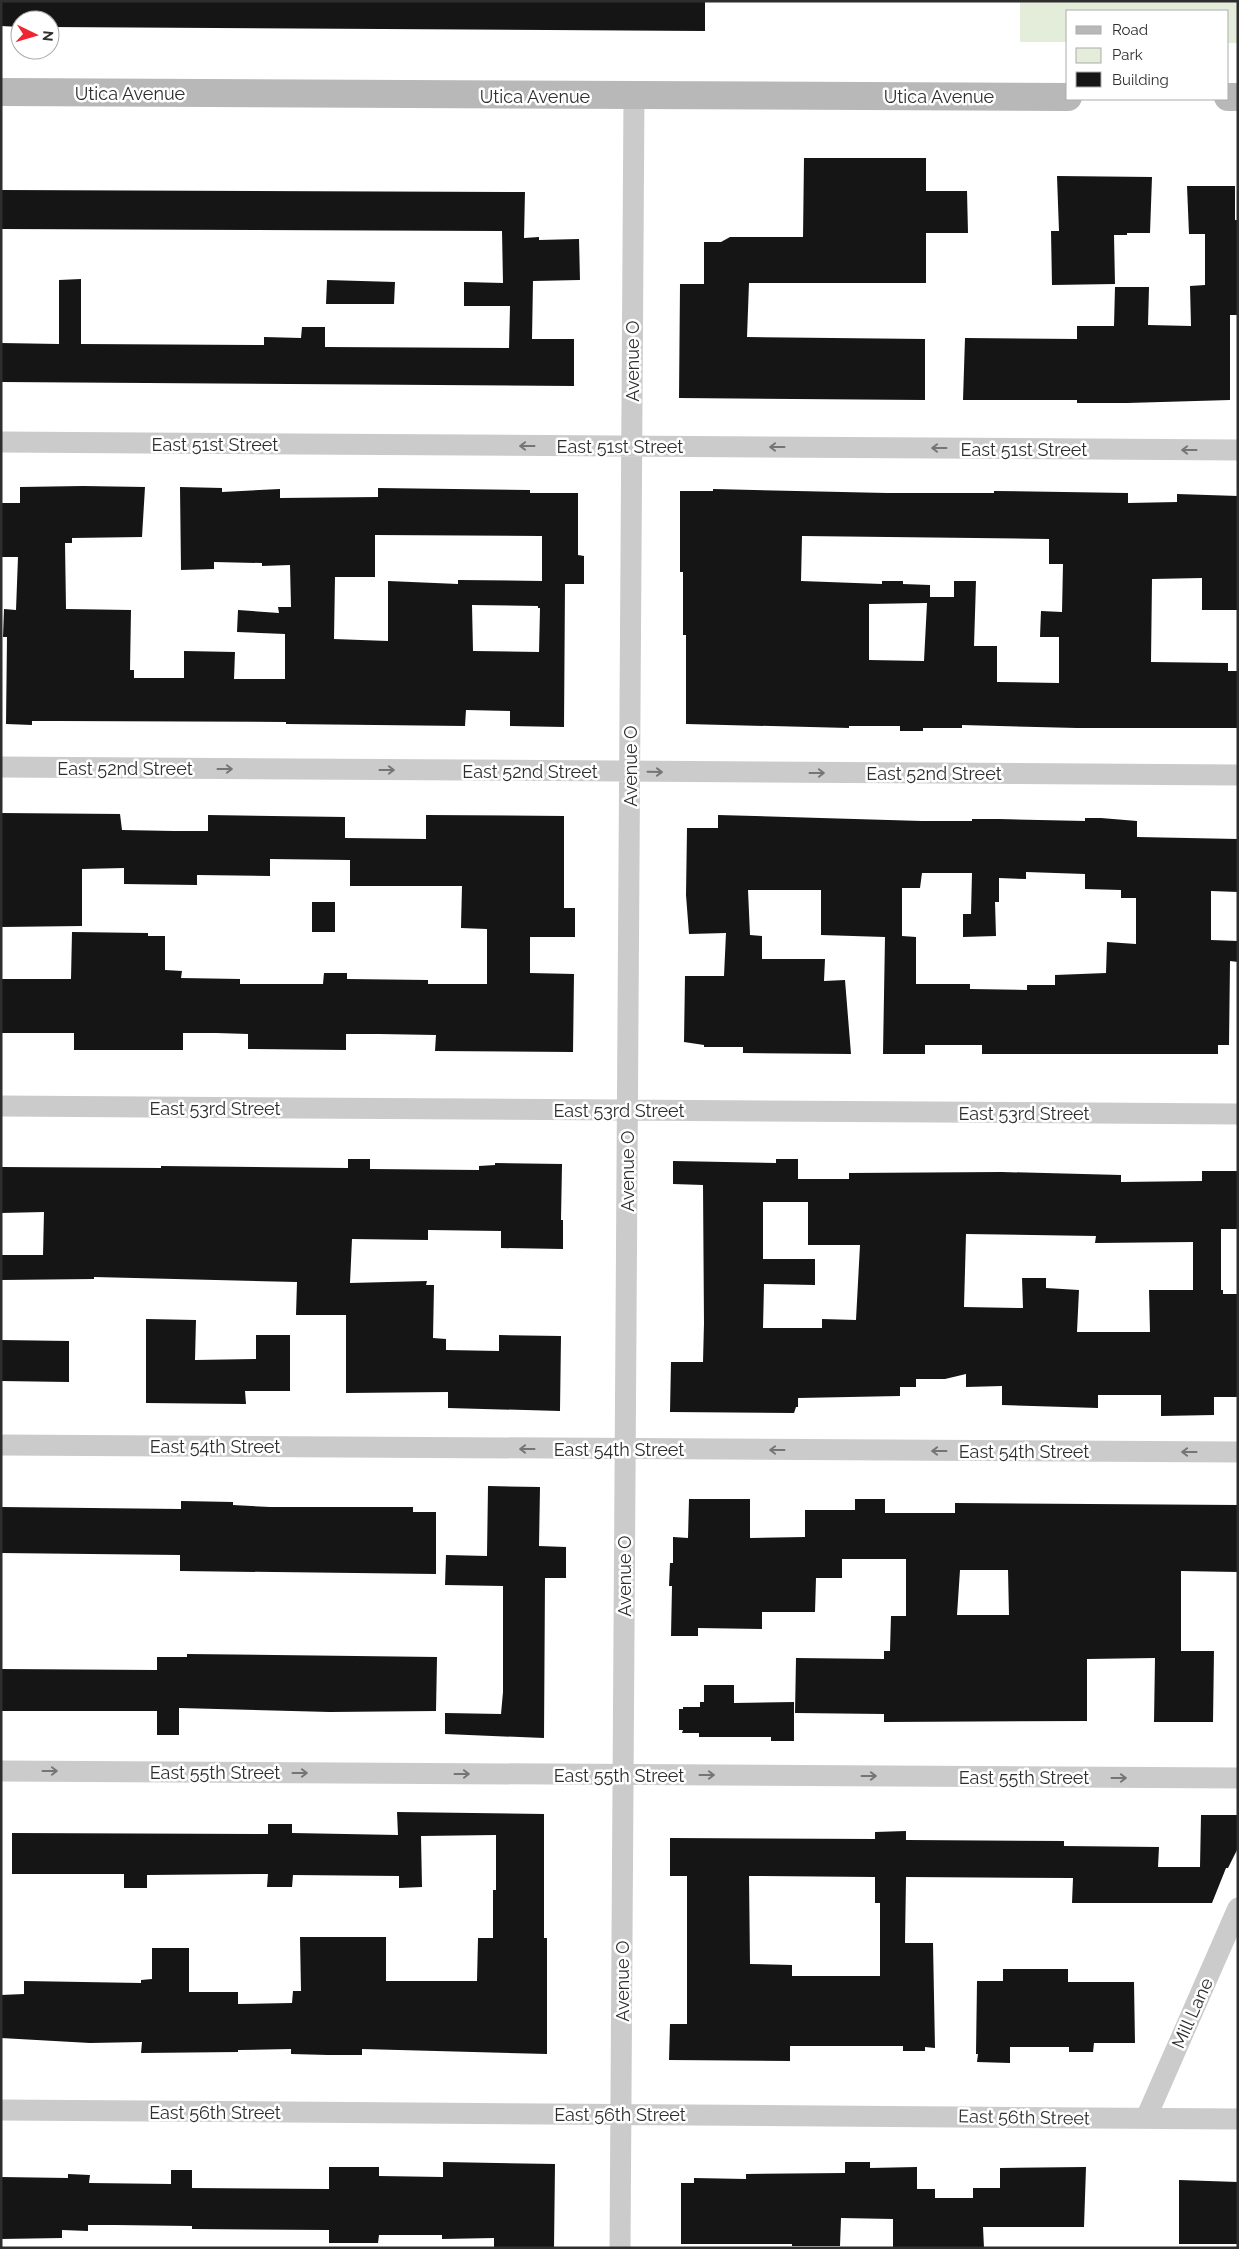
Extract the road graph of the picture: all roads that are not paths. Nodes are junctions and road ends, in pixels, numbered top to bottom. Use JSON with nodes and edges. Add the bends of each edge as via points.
{"nodes":[{"id":1,"x":1,"y":92,"type":"edge"},
{"id":2,"x":634,"y":95,"type":"junction"},
{"id":3,"x":1066,"y":97,"type":"edge"},
{"id":4,"x":1,"y":442,"type":"edge"},
{"id":5,"x":632,"y":446,"type":"junction"},
{"id":6,"x":1238,"y":450,"type":"edge"},
{"id":7,"x":1,"y":768,"type":"edge"},
{"id":8,"x":630,"y":771,"type":"junction"},
{"id":9,"x":1238,"y":775,"type":"edge"},
{"id":10,"x":1,"y":1106,"type":"edge"},
{"id":11,"x":628,"y":1110,"type":"junction"},
{"id":12,"x":1238,"y":1114,"type":"edge"},
{"id":13,"x":1,"y":1445,"type":"edge"},
{"id":14,"x":625,"y":1449,"type":"junction"},
{"id":15,"x":1238,"y":1452,"type":"edge"},
{"id":16,"x":1,"y":1771,"type":"edge"},
{"id":17,"x":623,"y":1775,"type":"junction"},
{"id":18,"x":1238,"y":1778,"type":"edge"},
{"id":19,"x":1238,"y":1908,"type":"edge"},
{"id":20,"x":1,"y":2110,"type":"edge"},
{"id":21,"x":621,"y":2114,"type":"junction"},
{"id":22,"x":1146,"y":2118,"type":"junction"},
{"id":23,"x":1238,"y":2119,"type":"edge"},
{"id":24,"x":620,"y":2248,"type":"edge"}],
"edges":[{"from":1,"to":2,"type":"main road","name":"Utica Avenue"},
{"from":2,"to":3,"type":"main road","name":"Utica Avenue"},
{"from":2,"to":5,"type":"street","name":"Avenue O"},
{"from":5,"to":4,"type":"street","name":"East 51st Street","one_way":true},
{"from":6,"to":5,"type":"street","name":"East 51st Street","one_way":true},
{"from":5,"to":8,"type":"street","name":"Avenue O"},
{"from":7,"to":8,"type":"street","name":"East 52nd Street","one_way":true},
{"from":8,"to":9,"type":"street","name":"East 52nd Street","one_way":true},
{"from":8,"to":11,"type":"street","name":"Avenue O"},
{"from":10,"to":11,"type":"street","name":"East 53rd Street"},
{"from":11,"to":12,"type":"street","name":"East 53rd Street"},
{"from":11,"to":14,"type":"street","name":"Avenue O"},
{"from":14,"to":13,"type":"street","name":"East 54th Street","one_way":true},
{"from":15,"to":14,"type":"street","name":"East 54th Street","one_way":true},
{"from":14,"to":17,"type":"street","name":"Avenue O"},
{"from":16,"to":17,"type":"street","name":"East 55th Street","one_way":true},
{"from":17,"to":18,"type":"street","name":"East 55th Street","one_way":true},
{"from":17,"to":21,"type":"street","name":"Avenue O"},
{"from":19,"to":22,"type":"street","name":"Mill Lane"},
{"from":20,"to":21,"type":"street","name":"East 56th Street"},
{"from":21,"to":22,"type":"street","name":"East 56th Street"},
{"from":21,"to":24,"type":"street","name":"Avenue O"},
{"from":22,"to":23,"type":"street","name":"East 56th Street"}]}
